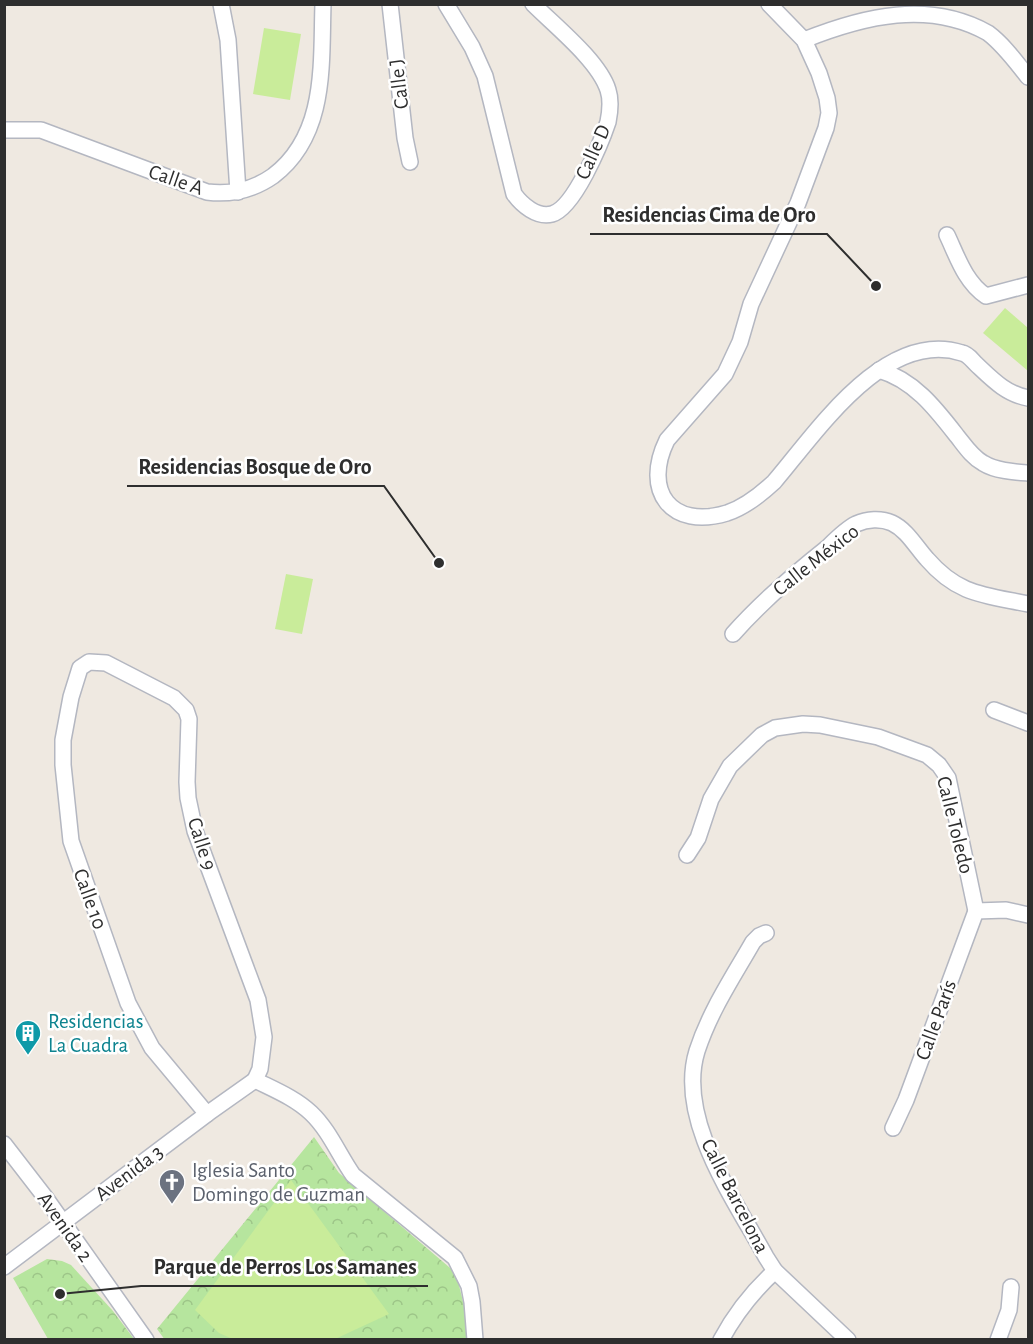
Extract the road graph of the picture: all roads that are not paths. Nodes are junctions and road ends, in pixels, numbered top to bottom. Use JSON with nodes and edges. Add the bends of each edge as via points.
{"nodes":[{"id":1,"x":220,"y":4,"type":"edge"},
{"id":2,"x":323,"y":4,"type":"edge"},
{"id":3,"x":390,"y":4,"type":"edge"},
{"id":4,"x":446,"y":4,"type":"edge"},
{"id":5,"x":533,"y":4,"type":"edge"},
{"id":6,"x":769,"y":4,"type":"edge"},
{"id":7,"x":804,"y":40,"type":"junction"},
{"id":8,"x":1029,"y":77,"type":"edge"},
{"id":9,"x":4,"y":130,"type":"edge"},
{"id":10,"x":410,"y":162,"type":"dead end"},
{"id":11,"x":238,"y":192,"type":"junction"},
{"id":12,"x":947,"y":235,"type":"dead end"},
{"id":13,"x":1029,"y":285,"type":"edge"},
{"id":14,"x":879,"y":370,"type":"junction"},
{"id":15,"x":1029,"y":398,"type":"edge"},
{"id":16,"x":1029,"y":473,"type":"edge"},
{"id":17,"x":1029,"y":603,"type":"edge"},
{"id":18,"x":733,"y":634,"type":"dead end"},
{"id":19,"x":89,"y":662,"type":"joint"},
{"id":20,"x":994,"y":710,"type":"dead end"},
{"id":21,"x":1029,"y":723,"type":"edge"},
{"id":22,"x":687,"y":855,"type":"dead end"},
{"id":23,"x":976,"y":911,"type":"junction"},
{"id":24,"x":1029,"y":915,"type":"edge"},
{"id":25,"x":766,"y":933,"type":"dead end"},
{"id":26,"x":255,"y":1080,"type":"junction"},
{"id":27,"x":207,"y":1114,"type":"junction"},
{"id":28,"x":893,"y":1128,"type":"dead end"},
{"id":29,"x":4,"y":1144,"type":"edge"},
{"id":30,"x":63,"y":1223,"type":"junction"},
{"id":31,"x":4,"y":1267,"type":"edge"},
{"id":32,"x":775,"y":1271,"type":"junction"},
{"id":33,"x":1011,"y":1287,"type":"dead end"},
{"id":34,"x":146,"y":1340,"type":"edge"},
{"id":35,"x":475,"y":1340,"type":"edge"},
{"id":36,"x":721,"y":1340,"type":"edge"},
{"id":37,"x":848,"y":1340,"type":"edge"},
{"id":38,"x":998,"y":1340,"type":"edge"}],
"edges":[{"from":1,"to":11,"type":"street","via":[[228,40]]},
{"from":2,"to":11,"type":"street","name":"Calle A","via":[[320,90],[306,138],[278,172]]},
{"from":3,"to":10,"type":"street","name":"Calle J"},
{"from":4,"to":5,"type":"street","name":"Calle D","via":[[485,76],[514,194],[521,205],[550,215],[561,209],[585,177],[608,121],[609,90],[595,65]]},
{"from":6,"to":7,"type":"street"},
{"from":7,"to":8,"type":"street","via":[[865,16],[937,11],[967,19],[989,34]]},
{"from":7,"to":14,"type":"street","via":[[827,98],[826,128],[725,374],[667,440],[657,476],[663,497],[669,506],[691,515],[715,516],[738,509],[774,482],[849,394]]},
{"from":9,"to":11,"type":"street","name":"Calle A","via":[[41,130],[207,192]]},
{"from":12,"to":13,"type":"street","via":[[966,274],[986,296]]},
{"from":14,"to":15,"type":"street","via":[[918,351],[950,350],[965,353],[1010,393]]},
{"from":14,"to":16,"type":"street","via":[[890,373],[928,399],[984,464]]},
{"from":17,"to":18,"type":"street","name":"Calle México","via":[[987,597],[956,584],[941,575],[903,530],[891,522],[872,519],[854,525],[787,580]]},
{"from":19,"to":26,"type":"street","name":"Calle 9","via":[[106,663],[174,698],[186,710],[191,815],[262,1017],[264,1037]]},
{"from":19,"to":27,"type":"street","name":"Calle 10","via":[[80,668],[63,740],[71,841],[128,1003],[152,1048]]},
{"from":20,"to":21,"type":"street"},
{"from":22,"to":23,"type":"street","name":"Calle Toledo","via":[[699,838],[711,799],[725,772],[762,735],[776,728],[803,724],[846,729],[909,748],[939,765],[948,778]]},
{"from":23,"to":24,"type":"street","via":[[1006,910]]},
{"from":23,"to":28,"type":"street","name":"Calle París"},
{"from":25,"to":32,"type":"street","name":"Calle Barcelona","via":[[753,942],[713,1011],[696,1053],[693,1084],[709,1153]]},
{"from":26,"to":27,"type":"street","name":"Avenida 3"},
{"from":26,"to":35,"type":"street","via":[[289,1096],[312,1114],[353,1175],[454,1258],[469,1286]]},
{"from":27,"to":30,"type":"street","name":"Avenida 3"},
{"from":29,"to":30,"type":"street","name":"Avenida 2"},
{"from":30,"to":31,"type":"street","name":"Avenida 3"},
{"from":30,"to":34,"type":"street","name":"Avenida 2"},
{"from":32,"to":36,"type":"street","via":[[734,1317]]},
{"from":32,"to":37,"type":"street","name":"Calle Barcelona"},
{"from":33,"to":38,"type":"street","via":[[1009,1310]]}]}
